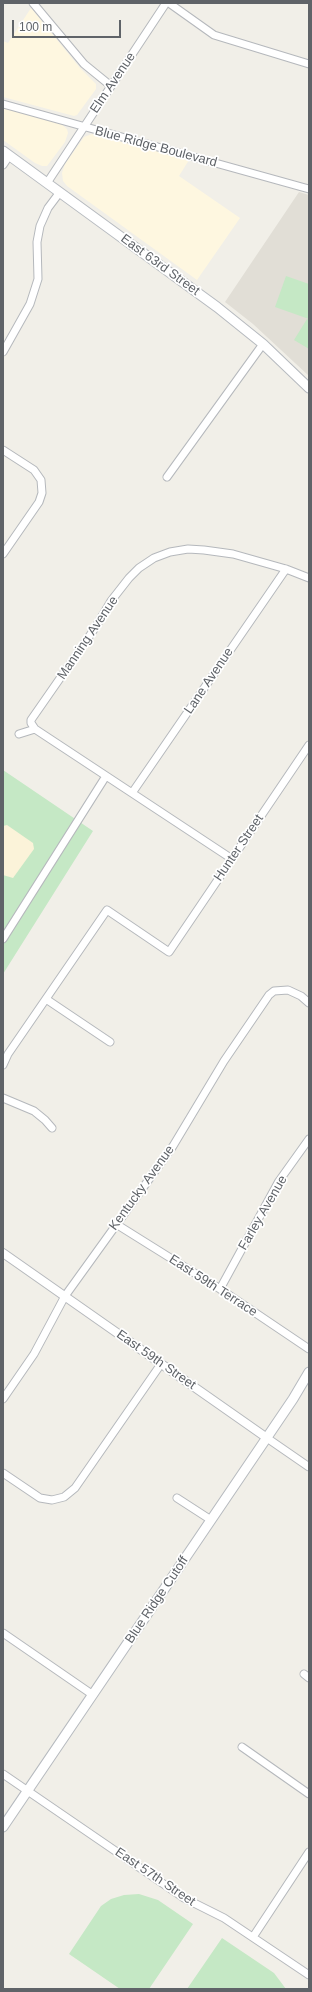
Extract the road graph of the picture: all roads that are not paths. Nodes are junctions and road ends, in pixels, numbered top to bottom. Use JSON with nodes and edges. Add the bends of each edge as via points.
{"nodes":[{"id":1,"x":33,"y":3,"type":"edge"},
{"id":2,"x":168,"y":3,"type":"edge"},
{"id":3,"x":309,"y":64,"type":"edge"},
{"id":4,"x":111,"y":86,"type":"junction"},
{"id":5,"x":3,"y":104,"type":"edge"},
{"id":6,"x":84,"y":127,"type":"junction"},
{"id":7,"x":6,"y":153,"type":"edge"},
{"id":8,"x":3,"y":165,"type":"edge"},
{"id":9,"x":47,"y":183,"type":"junction"},
{"id":10,"x":309,"y":189,"type":"edge"},
{"id":11,"x":60,"y":192,"type":"junction"},
{"id":12,"x":263,"y":344,"type":"junction"},
{"id":13,"x":3,"y":352,"type":"edge"},
{"id":14,"x":309,"y":388,"type":"edge"},
{"id":15,"x":3,"y":450,"type":"edge"},
{"id":16,"x":167,"y":477,"type":"dead end"},
{"id":17,"x":3,"y":554,"type":"edge"},
{"id":18,"x":286,"y":569,"type":"junction"},
{"id":19,"x":309,"y":578,"type":"edge"},
{"id":20,"x":35,"y":729,"type":"junction"},
{"id":21,"x":19,"y":734,"type":"dead end"},
{"id":22,"x":309,"y":745,"type":"edge"},
{"id":23,"x":106,"y":776,"type":"junction"},
{"id":24,"x":132,"y":793,"type":"junction"},
{"id":25,"x":232,"y":859,"type":"junction"},
{"id":26,"x":3,"y":939,"type":"edge"},
{"id":27,"x":46,"y":999,"type":"junction"},
{"id":28,"x":309,"y":1003,"type":"edge"},
{"id":29,"x":110,"y":1042,"type":"dead end"},
{"id":30,"x":3,"y":1065,"type":"edge"},
{"id":31,"x":3,"y":1098,"type":"edge"},
{"id":32,"x":52,"y":1128,"type":"dead end"},
{"id":33,"x":309,"y":1139,"type":"edge"},
{"id":34,"x":116,"y":1224,"type":"junction"},
{"id":35,"x":3,"y":1253,"type":"edge"},
{"id":36,"x":220,"y":1289,"type":"junction"},
{"id":37,"x":65,"y":1296,"type":"junction"},
{"id":38,"x":309,"y":1349,"type":"edge"},
{"id":39,"x":161,"y":1364,"type":"junction"},
{"id":40,"x":309,"y":1372,"type":"edge"},
{"id":41,"x":3,"y":1398,"type":"edge"},
{"id":42,"x":267,"y":1438,"type":"junction"},
{"id":43,"x":309,"y":1467,"type":"edge"},
{"id":44,"x":3,"y":1473,"type":"edge"},
{"id":45,"x":177,"y":1498,"type":"dead end"},
{"id":46,"x":211,"y":1520,"type":"junction"},
{"id":47,"x":4,"y":1636,"type":"edge"},
{"id":48,"x":93,"y":1695,"type":"junction"},
{"id":49,"x":242,"y":1747,"type":"dead end"},
{"id":50,"x":3,"y":1774,"type":"edge"},
{"id":51,"x":28,"y":1791,"type":"junction"},
{"id":52,"x":309,"y":1794,"type":"edge"},
{"id":53,"x":3,"y":1827,"type":"edge"},
{"id":54,"x":309,"y":1852,"type":"edge"},
{"id":55,"x":252,"y":1938,"type":"junction"},
{"id":56,"x":309,"y":1975,"type":"edge"}],
"edges":[{"from":1,"to":4,"type":"street","via":[[84,64]]},
{"from":2,"to":3,"type":"street","via":[[214,34]]},
{"from":2,"to":4,"type":"street","name":"Elm Avenue"},
{"from":4,"to":6,"type":"street","name":"Elm Avenue"},
{"from":5,"to":6,"type":"street","name":"Blue Ridge Boulevard"},
{"from":6,"to":9,"type":"street","name":"Elm Avenue"},
{"from":6,"to":10,"type":"street","name":"Blue Ridge Boulevard"},
{"from":7,"to":8,"type":"street"},
{"from":7,"to":9,"type":"main road","name":"East 63rd Street"},
{"from":9,"to":11,"type":"main road","name":"East 63rd Street"},
{"from":11,"to":12,"type":"main road","name":"East 63rd Street","via":[[217,307]]},
{"from":11,"to":13,"type":"street","via":[[48,208],[40,226],[37,242],[38,279],[30,304]]},
{"from":12,"to":14,"type":"main road","name":"East 63rd Street"},
{"from":12,"to":16,"type":"street"},
{"from":15,"to":17,"type":"street","via":[[34,470],[41,482],[42,493],[39,502]]},
{"from":18,"to":19,"type":"street"},
{"from":18,"to":20,"type":"street","name":"Manning Avenue","via":[[233,554],[188,549],[159,556],[139,568],[111,601],[96,628],[31,720]]},
{"from":18,"to":24,"type":"street","name":"Lane Avenue"},
{"from":20,"to":21,"type":"street"},
{"from":20,"to":23,"type":"street"},
{"from":22,"to":25,"type":"street","name":"Hunter Street"},
{"from":23,"to":24,"type":"street"},
{"from":23,"to":26,"type":"street"},
{"from":24,"to":25,"type":"street"},
{"from":25,"to":27,"type":"street","name":"Hunter Street","via":[[169,952],[106,910]]},
{"from":27,"to":29,"type":"street"},
{"from":27,"to":30,"type":"street"},
{"from":28,"to":34,"type":"street","name":"Kentucky Avenue","via":[[288,990],[274,991],[269,995],[224,1060],[173,1146]]},
{"from":31,"to":32,"type":"street","via":[[34,1111]]},
{"from":33,"to":36,"type":"street","name":"Farley Avenue","via":[[279,1181]]},
{"from":34,"to":36,"type":"street","name":"East 59th Terrace"},
{"from":34,"to":37,"type":"street","name":"Kentucky Avenue"},
{"from":35,"to":37,"type":"street","name":"East 59th Street"},
{"from":36,"to":38,"type":"street","name":"East 59th Terrace"},
{"from":37,"to":39,"type":"street","name":"East 59th Street"},
{"from":37,"to":41,"type":"street","name":"Kentucky Avenue","via":[[34,1354]]},
{"from":39,"to":42,"type":"street","name":"East 59th Street"},
{"from":39,"to":44,"type":"street","via":[[75,1488],[61,1498],[40,1498]]},
{"from":40,"to":42,"type":"main road","name":"Blue Ridge Cutoff"},
{"from":42,"to":43,"type":"street","name":"East 59th Street"},
{"from":42,"to":46,"type":"main road","name":"Blue Ridge Cutoff"},
{"from":45,"to":46,"type":"street"},
{"from":46,"to":48,"type":"main road","name":"Blue Ridge Cutoff"},
{"from":47,"to":48,"type":"street"},
{"from":48,"to":51,"type":"main road","name":"Blue Ridge Cutoff"},
{"from":49,"to":52,"type":"street"},
{"from":50,"to":51,"type":"street","name":"East 57th Street"},
{"from":51,"to":53,"type":"main road","name":"Blue Ridge Cutoff"},
{"from":51,"to":55,"type":"street","name":"East 57th Street","via":[[184,1898],[224,1918]]},
{"from":54,"to":55,"type":"street"},
{"from":55,"to":56,"type":"street","name":"East 57th Street"}]}
